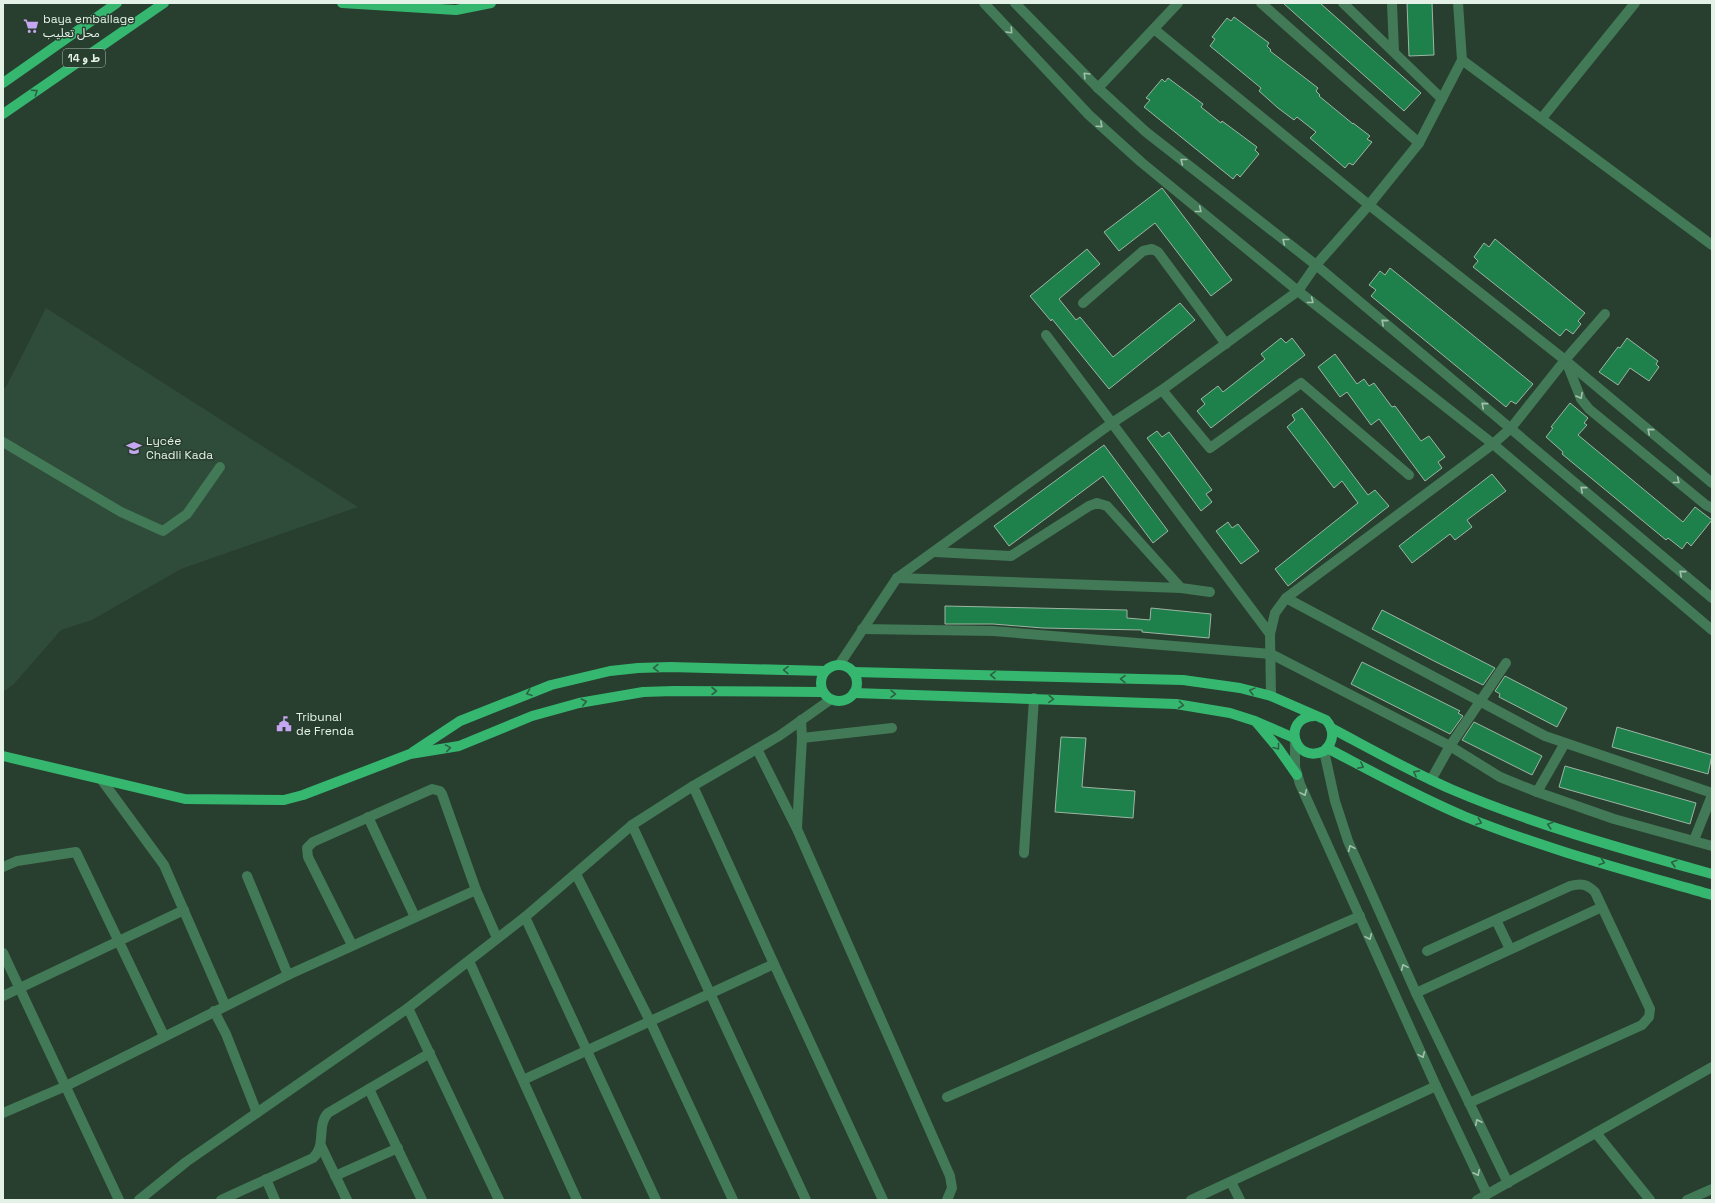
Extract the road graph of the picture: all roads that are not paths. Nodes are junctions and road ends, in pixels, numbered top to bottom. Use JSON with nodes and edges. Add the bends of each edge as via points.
{"nodes":[{"id":1,"x":116,"y":3,"type":"edge"},
{"id":2,"x":164,"y":3,"type":"edge"},
{"id":3,"x":342,"y":3,"type":"edge"},
{"id":4,"x":491,"y":3,"type":"edge"},
{"id":5,"x":984,"y":3,"type":"edge"},
{"id":6,"x":1015,"y":3,"type":"edge"},
{"id":7,"x":1178,"y":3,"type":"edge"},
{"id":8,"x":1261,"y":3,"type":"edge"},
{"id":9,"x":1343,"y":3,"type":"edge"},
{"id":10,"x":1392,"y":3,"type":"edge"},
{"id":11,"x":1458,"y":3,"type":"edge"},
{"id":12,"x":1636,"y":3,"type":"edge"},
{"id":13,"x":1154,"y":29,"type":"junction"},
{"id":14,"x":1394,"y":51,"type":"junction"},
{"id":15,"x":1462,"y":60,"type":"junction"},
{"id":16,"x":3,"y":83,"type":"edge"},
{"id":17,"x":1098,"y":88,"type":"junction"},
{"id":18,"x":1442,"y":99,"type":"junction"},
{"id":19,"x":3,"y":114,"type":"edge"},
{"id":20,"x":1542,"y":118,"type":"junction"},
{"id":21,"x":1420,"y":143,"type":"junction"},
{"id":22,"x":1369,"y":205,"type":"junction"},
{"id":23,"x":1712,"y":245,"type":"edge"},
{"id":24,"x":1316,"y":265,"type":"junction"},
{"id":25,"x":1298,"y":291,"type":"junction"},
{"id":26,"x":1083,"y":303,"type":"dead end"},
{"id":27,"x":1605,"y":314,"type":"dead end"},
{"id":28,"x":1046,"y":336,"type":"dead end"},
{"id":29,"x":1226,"y":344,"type":"junction"},
{"id":30,"x":1565,"y":360,"type":"junction"},
{"id":31,"x":1162,"y":390,"type":"junction"},
{"id":32,"x":1112,"y":423,"type":"junction"},
{"id":33,"x":1511,"y":428,"type":"junction"},
{"id":34,"x":3,"y":442,"type":"edge"},
{"id":35,"x":1493,"y":444,"type":"junction"},
{"id":36,"x":220,"y":467,"type":"dead end"},
{"id":37,"x":1409,"y":475,"type":"dead end"},
{"id":38,"x":1712,"y":483,"type":"edge"},
{"id":39,"x":1712,"y":508,"type":"edge"},
{"id":40,"x":935,"y":552,"type":"junction"},
{"id":41,"x":897,"y":578,"type":"junction"},
{"id":42,"x":1181,"y":588,"type":"junction"},
{"id":43,"x":1210,"y":592,"type":"dead end"},
{"id":44,"x":1286,"y":598,"type":"junction"},
{"id":45,"x":1712,"y":598,"type":"edge"},
{"id":46,"x":862,"y":629,"type":"junction"},
{"id":47,"x":1712,"y":630,"type":"edge"},
{"id":48,"x":1270,"y":634,"type":"junction"},
{"id":49,"x":1271,"y":654,"type":"junction"},
{"id":50,"x":1506,"y":663,"type":"dead end"},
{"id":51,"x":839,"y":665,"type":"junction"},
{"id":52,"x":825,"y":671,"type":"junction"},
{"id":53,"x":853,"y":672,"type":"junction"},
{"id":54,"x":822,"y":692,"type":"junction"},
{"id":55,"x":854,"y":693,"type":"junction"},
{"id":56,"x":1271,"y":696,"type":"junction"},
{"id":57,"x":1034,"y":698,"type":"junction"},
{"id":58,"x":830,"y":700,"type":"junction"},
{"id":59,"x":1480,"y":703,"type":"junction"},
{"id":60,"x":1314,"y":716,"type":"junction"},
{"id":61,"x":802,"y":720,"type":"junction"},
{"id":62,"x":1256,"y":721,"type":"junction"},
{"id":63,"x":892,"y":728,"type":"dead end"},
{"id":64,"x":1331,"y":728,"type":"junction"},
{"id":65,"x":802,"y":738,"type":"junction"},
{"id":66,"x":1295,"y":740,"type":"junction"},
{"id":67,"x":1565,"y":743,"type":"junction"},
{"id":68,"x":1450,"y":746,"type":"junction"},
{"id":69,"x":758,"y":749,"type":"junction"},
{"id":70,"x":1325,"y":749,"type":"junction"},
{"id":71,"x":410,"y":754,"type":"junction"},
{"id":72,"x":3,"y":756,"type":"edge"},
{"id":73,"x":1297,"y":775,"type":"junction"},
{"id":74,"x":101,"y":780,"type":"junction"},
{"id":75,"x":1432,"y":780,"type":"junction"},
{"id":76,"x":693,"y":786,"type":"junction"},
{"id":77,"x":1536,"y":792,"type":"junction"},
{"id":78,"x":1712,"y":794,"type":"edge"},
{"id":79,"x":368,"y":817,"type":"junction"},
{"id":80,"x":632,"y":825,"type":"junction"},
{"id":81,"x":797,"y":829,"type":"junction"},
{"id":82,"x":1694,"y":840,"type":"junction"},
{"id":83,"x":1712,"y":846,"type":"edge"},
{"id":84,"x":1024,"y":853,"type":"dead end"},
{"id":85,"x":3,"y":867,"type":"edge"},
{"id":86,"x":576,"y":874,"type":"junction"},
{"id":87,"x":1712,"y":874,"type":"edge"},
{"id":88,"x":247,"y":876,"type":"dead end"},
{"id":89,"x":476,"y":890,"type":"junction"},
{"id":90,"x":1712,"y":895,"type":"edge"},
{"id":91,"x":1602,"y":907,"type":"junction"},
{"id":92,"x":184,"y":910,"type":"junction"},
{"id":93,"x":1360,"y":916,"type":"junction"},
{"id":94,"x":415,"y":917,"type":"junction"},
{"id":95,"x":525,"y":917,"type":"junction"},
{"id":96,"x":1496,"y":920,"type":"junction"},
{"id":97,"x":497,"y":938,"type":"junction"},
{"id":98,"x":118,"y":941,"type":"junction"},
{"id":99,"x":352,"y":945,"type":"junction"},
{"id":100,"x":1510,"y":949,"type":"junction"},
{"id":101,"x":1427,"y":951,"type":"dead end"},
{"id":102,"x":3,"y":952,"type":"edge"},
{"id":103,"x":469,"y":961,"type":"junction"},
{"id":104,"x":774,"y":964,"type":"junction"},
{"id":105,"x":288,"y":975,"type":"junction"},
{"id":106,"x":20,"y":988,"type":"junction"},
{"id":107,"x":1416,"y":993,"type":"junction"},
{"id":108,"x":710,"y":994,"type":"junction"},
{"id":109,"x":3,"y":996,"type":"edge"},
{"id":110,"x":225,"y":1005,"type":"junction"},
{"id":111,"x":408,"y":1008,"type":"junction"},
{"id":112,"x":214,"y":1011,"type":"junction"},
{"id":113,"x":650,"y":1021,"type":"junction"},
{"id":114,"x":164,"y":1036,"type":"junction"},
{"id":115,"x":587,"y":1050,"type":"junction"},
{"id":116,"x":430,"y":1053,"type":"junction"},
{"id":117,"x":1712,"y":1066,"type":"edge"},
{"id":118,"x":523,"y":1080,"type":"junction"},
{"id":119,"x":66,"y":1086,"type":"junction"},
{"id":120,"x":1436,"y":1086,"type":"junction"},
{"id":121,"x":370,"y":1089,"type":"junction"},
{"id":122,"x":947,"y":1097,"type":"dead end"},
{"id":123,"x":1469,"y":1103,"type":"junction"},
{"id":124,"x":3,"y":1113,"type":"edge"},
{"id":125,"x":257,"y":1113,"type":"junction"},
{"id":126,"x":1596,"y":1133,"type":"junction"},
{"id":127,"x":321,"y":1146,"type":"junction"},
{"id":128,"x":398,"y":1148,"type":"junction"},
{"id":129,"x":335,"y":1176,"type":"junction"},
{"id":130,"x":266,"y":1179,"type":"junction"},
{"id":131,"x":1231,"y":1182,"type":"junction"},
{"id":132,"x":1508,"y":1182,"type":"junction"},
{"id":133,"x":1712,"y":1189,"type":"edge"},
{"id":134,"x":1488,"y":1194,"type":"junction"},
{"id":135,"x":119,"y":1200,"type":"edge"},
{"id":136,"x":139,"y":1200,"type":"edge"},
{"id":137,"x":221,"y":1200,"type":"edge"},
{"id":138,"x":275,"y":1200,"type":"edge"},
{"id":139,"x":347,"y":1200,"type":"edge"},
{"id":140,"x":422,"y":1200,"type":"edge"},
{"id":141,"x":499,"y":1200,"type":"edge"},
{"id":142,"x":577,"y":1200,"type":"edge"},
{"id":143,"x":656,"y":1200,"type":"edge"},
{"id":144,"x":733,"y":1200,"type":"edge"},
{"id":145,"x":806,"y":1200,"type":"edge"},
{"id":146,"x":883,"y":1200,"type":"edge"},
{"id":147,"x":947,"y":1200,"type":"edge"},
{"id":148,"x":1191,"y":1200,"type":"edge"},
{"id":149,"x":1240,"y":1200,"type":"edge"},
{"id":150,"x":1477,"y":1200,"type":"edge"},
{"id":151,"x":1650,"y":1200,"type":"edge"},
{"id":152,"x":1687,"y":1200,"type":"edge"}],
"edges":[{"from":1,"to":16,"type":"main road"},
{"from":19,"to":2,"type":"main road","number":"ط و 14","one_way":true},
{"from":3,"to":4,"type":"main road","via":[[456,10]]},
{"from":5,"to":25,"type":"street","one_way":true,"via":[[1089,115]]},
{"from":17,"to":6,"type":"street","one_way":true},
{"from":7,"to":13,"type":"street"},
{"from":8,"to":21,"type":"street"},
{"from":9,"to":14,"type":"street"},
{"from":10,"to":14,"type":"street"},
{"from":11,"to":15,"type":"street"},
{"from":12,"to":20,"type":"street"},
{"from":13,"to":17,"type":"street"},
{"from":13,"to":22,"type":"street"},
{"from":14,"to":18,"type":"street"},
{"from":15,"to":18,"type":"street"},
{"from":15,"to":20,"type":"street"},
{"from":24,"to":17,"type":"street","one_way":true,"via":[[1146,132]]},
{"from":18,"to":21,"type":"street"},
{"from":20,"to":23,"type":"street"},
{"from":21,"to":22,"type":"street"},
{"from":22,"to":24,"type":"street"},
{"from":22,"to":30,"type":"street"},
{"from":24,"to":25,"type":"street"},
{"from":33,"to":24,"type":"street","one_way":true},
{"from":25,"to":29,"type":"street"},
{"from":25,"to":35,"type":"street","one_way":true},
{"from":26,"to":29,"type":"street","via":[[1143,251],[1152,249],[1158,252]]},
{"from":27,"to":30,"type":"street"},
{"from":28,"to":32,"type":"street"},
{"from":29,"to":31,"type":"street"},
{"from":30,"to":33,"type":"street"},
{"from":38,"to":30,"type":"street","one_way":true},
{"from":30,"to":39,"type":"street","one_way":true,"via":[[1579,394],[1589,409]]},
{"from":31,"to":32,"type":"street"},
{"from":31,"to":37,"type":"street","via":[[1210,448],[1301,383]]},
{"from":32,"to":40,"type":"street"},
{"from":32,"to":48,"type":"street"},
{"from":33,"to":35,"type":"street"},
{"from":45,"to":33,"type":"street","one_way":true},
{"from":34,"to":36,"type":"street","via":[[121,512],[163,531],[187,514]]},
{"from":35,"to":44,"type":"street"},
{"from":35,"to":47,"type":"street"},
{"from":40,"to":41,"type":"street"},
{"from":40,"to":42,"type":"street","via":[[1011,556],[1097,503],[1107,506]]},
{"from":41,"to":42,"type":"street"},
{"from":41,"to":46,"type":"street"},
{"from":42,"to":43,"type":"street"},
{"from":44,"to":48,"type":"street","via":[[1275,613]]},
{"from":44,"to":59,"type":"street"},
{"from":46,"to":49,"type":"street","via":[[993,631]]},
{"from":46,"to":51,"type":"street"},
{"from":48,"to":49,"type":"street"},
{"from":49,"to":56,"type":"street"},
{"from":49,"to":68,"type":"street"},
{"from":50,"to":59,"type":"street"},
{"from":51,"to":52,"type":"main road","via":[[829,667]]},
{"from":51,"to":53,"type":"main road"},
{"from":52,"to":54,"type":"main road","via":[[820,681]]},
{"from":52,"to":71,"type":"main road","one_way":true,"via":[[670,667],[610,671],[551,685],[460,721]]},
{"from":53,"to":55,"type":"main road","via":[[857,682]]},
{"from":56,"to":53,"type":"main road","one_way":true,"via":[[1240,688],[1184,680]]},
{"from":54,"to":58,"type":"main road"},
{"from":71,"to":54,"type":"main road","one_way":true,"via":[[459,746],[532,716],[609,697],[674,691]]},
{"from":55,"to":57,"type":"main road","one_way":true},
{"from":55,"to":58,"type":"main road","via":[[841,701]]},
{"from":56,"to":60,"type":"main road"},
{"from":57,"to":62,"type":"main road","one_way":true,"via":[[1176,704],[1230,713]]},
{"from":57,"to":84,"type":"street"},
{"from":58,"to":61,"type":"street"},
{"from":59,"to":67,"type":"street","via":[[1545,736]]},
{"from":59,"to":68,"type":"street"},
{"from":60,"to":64,"type":"main road","via":[[1322,718]]},
{"from":60,"to":66,"type":"main road","via":[[1301,720],[1295,728]]},
{"from":61,"to":65,"type":"street"},
{"from":61,"to":69,"type":"street"},
{"from":62,"to":66,"type":"main road"},
{"from":62,"to":73,"type":"main road","one_way":true},
{"from":63,"to":65,"type":"street"},
{"from":64,"to":70,"type":"main road","via":[[1332,739]]},
{"from":75,"to":64,"type":"main road","one_way":true},
{"from":65,"to":81,"type":"street"},
{"from":66,"to":70,"type":"main road","via":[[1307,753],[1319,753]]},
{"from":66,"to":73,"type":"street","via":[[1294,758]]},
{"from":67,"to":77,"type":"street"},
{"from":67,"to":78,"type":"street"},
{"from":68,"to":75,"type":"street"},
{"from":68,"to":77,"type":"street","via":[[1500,777]]},
{"from":69,"to":76,"type":"street"},
{"from":69,"to":81,"type":"street"},
{"from":70,"to":90,"type":"main road","one_way":true,"via":[[1424,798],[1494,828]]},
{"from":107,"to":70,"type":"street","one_way":true,"via":[[1343,828],[1334,801]]},
{"from":71,"to":74,"type":"main road","via":[[284,800],[185,799]]},
{"from":72,"to":74,"type":"main road"},
{"from":73,"to":93,"type":"street","one_way":true},
{"from":74,"to":92,"type":"street","via":[[164,865]]},
{"from":87,"to":75,"type":"main road","one_way":true,"via":[[1527,818]]},
{"from":76,"to":80,"type":"street"},
{"from":76,"to":104,"type":"street"},
{"from":77,"to":82,"type":"street","via":[[1614,819]]},
{"from":78,"to":82,"type":"street"},
{"from":79,"to":89,"type":"street","via":[[429,789],[440,791]]},
{"from":79,"to":94,"type":"street"},
{"from":79,"to":99,"type":"street","via":[[313,842],[307,848],[308,857]]},
{"from":80,"to":86,"type":"street"},
{"from":80,"to":108,"type":"street"},
{"from":81,"to":147,"type":"street","via":[[950,1176],[952,1188]]},
{"from":82,"to":83,"type":"street"},
{"from":85,"to":98,"type":"street","via":[[17,861],[76,852]]},
{"from":86,"to":95,"type":"street"},
{"from":86,"to":113,"type":"street"},
{"from":88,"to":105,"type":"street"},
{"from":89,"to":94,"type":"street"},
{"from":89,"to":97,"type":"street"},
{"from":91,"to":96,"type":"street","via":[[1591,888],[1576,884]]},
{"from":91,"to":100,"type":"street"},
{"from":91,"to":123,"type":"street","via":[[1648,1005],[1650,1013],[1646,1022]]},
{"from":92,"to":98,"type":"street"},
{"from":92,"to":110,"type":"street"},
{"from":93,"to":120,"type":"street","one_way":true},
{"from":93,"to":122,"type":"street"},
{"from":94,"to":99,"type":"street"},
{"from":95,"to":97,"type":"street"},
{"from":95,"to":115,"type":"street"},
{"from":96,"to":100,"type":"street"},
{"from":96,"to":101,"type":"street"},
{"from":97,"to":103,"type":"street"},
{"from":98,"to":106,"type":"street"},
{"from":98,"to":114,"type":"street"},
{"from":99,"to":105,"type":"street"},
{"from":100,"to":107,"type":"street"},
{"from":102,"to":106,"type":"street"},
{"from":103,"to":111,"type":"street"},
{"from":103,"to":118,"type":"street"},
{"from":104,"to":108,"type":"street"},
{"from":104,"to":146,"type":"street"},
{"from":105,"to":110,"type":"street"},
{"from":106,"to":109,"type":"street"},
{"from":106,"to":119,"type":"street"},
{"from":107,"to":123,"type":"street"},
{"from":108,"to":113,"type":"street"},
{"from":108,"to":145,"type":"street"},
{"from":110,"to":112,"type":"street"},
{"from":111,"to":116,"type":"street"},
{"from":111,"to":125,"type":"street"},
{"from":112,"to":114,"type":"street"},
{"from":112,"to":125,"type":"street","via":[[226,1034]]},
{"from":113,"to":115,"type":"street"},
{"from":113,"to":144,"type":"street"},
{"from":114,"to":119,"type":"street"},
{"from":115,"to":118,"type":"street"},
{"from":115,"to":143,"type":"street"},
{"from":116,"to":121,"type":"street"},
{"from":116,"to":141,"type":"street"},
{"from":117,"to":126,"type":"street"},
{"from":118,"to":142,"type":"street"},
{"from":119,"to":124,"type":"street"},
{"from":119,"to":135,"type":"street"},
{"from":120,"to":131,"type":"street"},
{"from":120,"to":134,"type":"street","one_way":true},
{"from":121,"to":127,"type":"street","via":[[325,1116]]},
{"from":121,"to":128,"type":"street"},
{"from":132,"to":123,"type":"street","one_way":true},
{"from":125,"to":136,"type":"street","via":[[186,1162]]},
{"from":126,"to":132,"type":"street"},
{"from":126,"to":151,"type":"street"},
{"from":127,"to":129,"type":"street"},
{"from":127,"to":130,"type":"street","via":[[317,1155],[309,1161]]},
{"from":128,"to":129,"type":"street"},
{"from":128,"to":140,"type":"street"},
{"from":129,"to":139,"type":"street"},
{"from":130,"to":137,"type":"street"},
{"from":130,"to":138,"type":"street"},
{"from":131,"to":148,"type":"street"},
{"from":131,"to":149,"type":"street"},
{"from":132,"to":134,"type":"street"},
{"from":133,"to":152,"type":"street"},
{"from":134,"to":150,"type":"street"}]}
